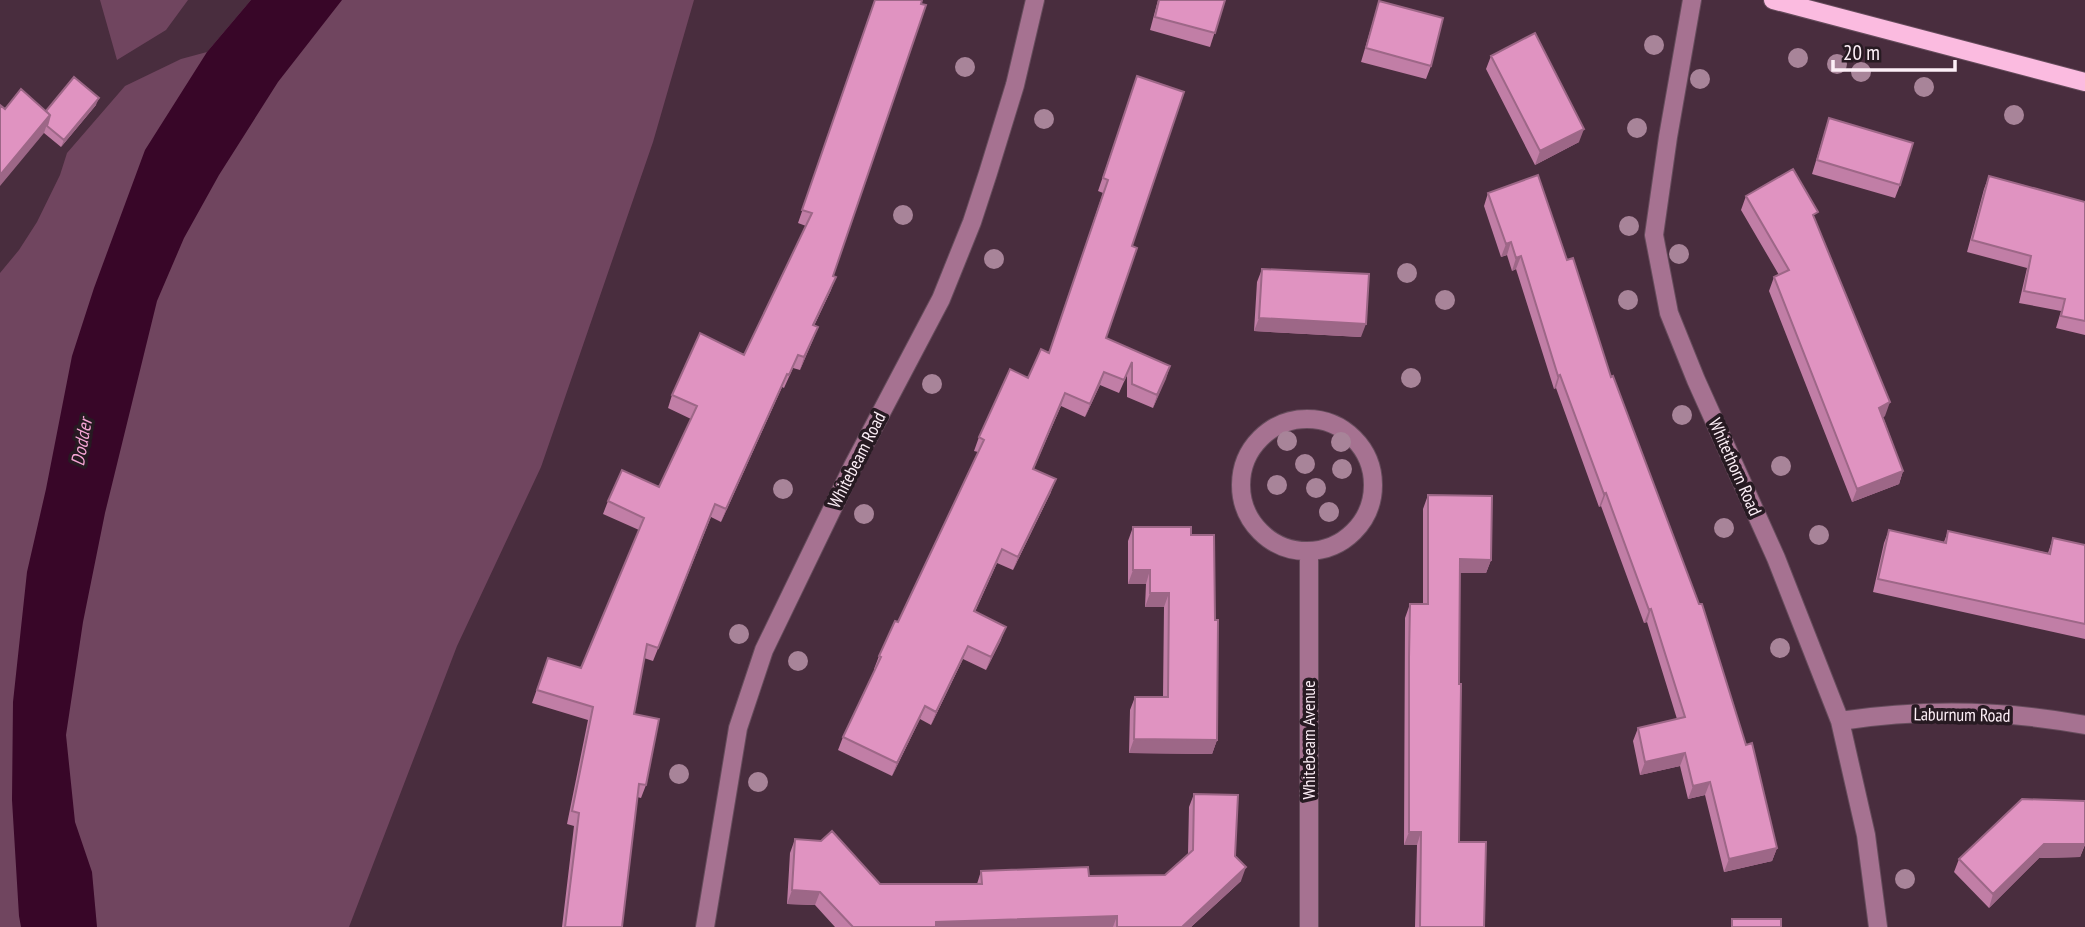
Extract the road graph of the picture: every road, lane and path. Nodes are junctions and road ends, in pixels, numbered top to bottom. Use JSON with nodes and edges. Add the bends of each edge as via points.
{"nodes":[{"id":1,"x":1035,"y":0,"type":"edge"},
{"id":2,"x":1692,"y":0,"type":"edge"},
{"id":3,"x":1773,"y":0,"type":"edge"},
{"id":4,"x":2085,"y":82,"type":"edge"},
{"id":5,"x":1309,"y":553,"type":"junction"},
{"id":6,"x":1840,"y":721,"type":"junction"},
{"id":7,"x":2085,"y":725,"type":"edge"},
{"id":8,"x":705,"y":927,"type":"edge"},
{"id":9,"x":1309,"y":927,"type":"edge"},
{"id":10,"x":1878,"y":927,"type":"edge"}],
"edges":[{"from":1,"to":8,"type":"street","name":"Whitebeam Road","via":[[1015,85],[972,222],[941,299],[764,650],[738,728]]},
{"from":2,"to":6,"type":"street","name":"Whitethorn Road","via":[[1654,235],[1666,302]]},
{"from":3,"to":4,"type":"main road"},
{"from":5,"to":5,"type":"street","via":[[1277,546],[1248,519],[1239,482],[1252,445],[1288,420],[1303,417],[1336,424],[1364,448],[1375,482],[1366,518],[1342,543]]},
{"from":5,"to":9,"type":"street","name":"Whitebeam Avenue"},
{"from":6,"to":7,"type":"street","name":"Laburnum Road","via":[[1956,713]]},
{"from":6,"to":10,"type":"street","name":"Whitethorn Road","via":[[1866,835]]}]}
